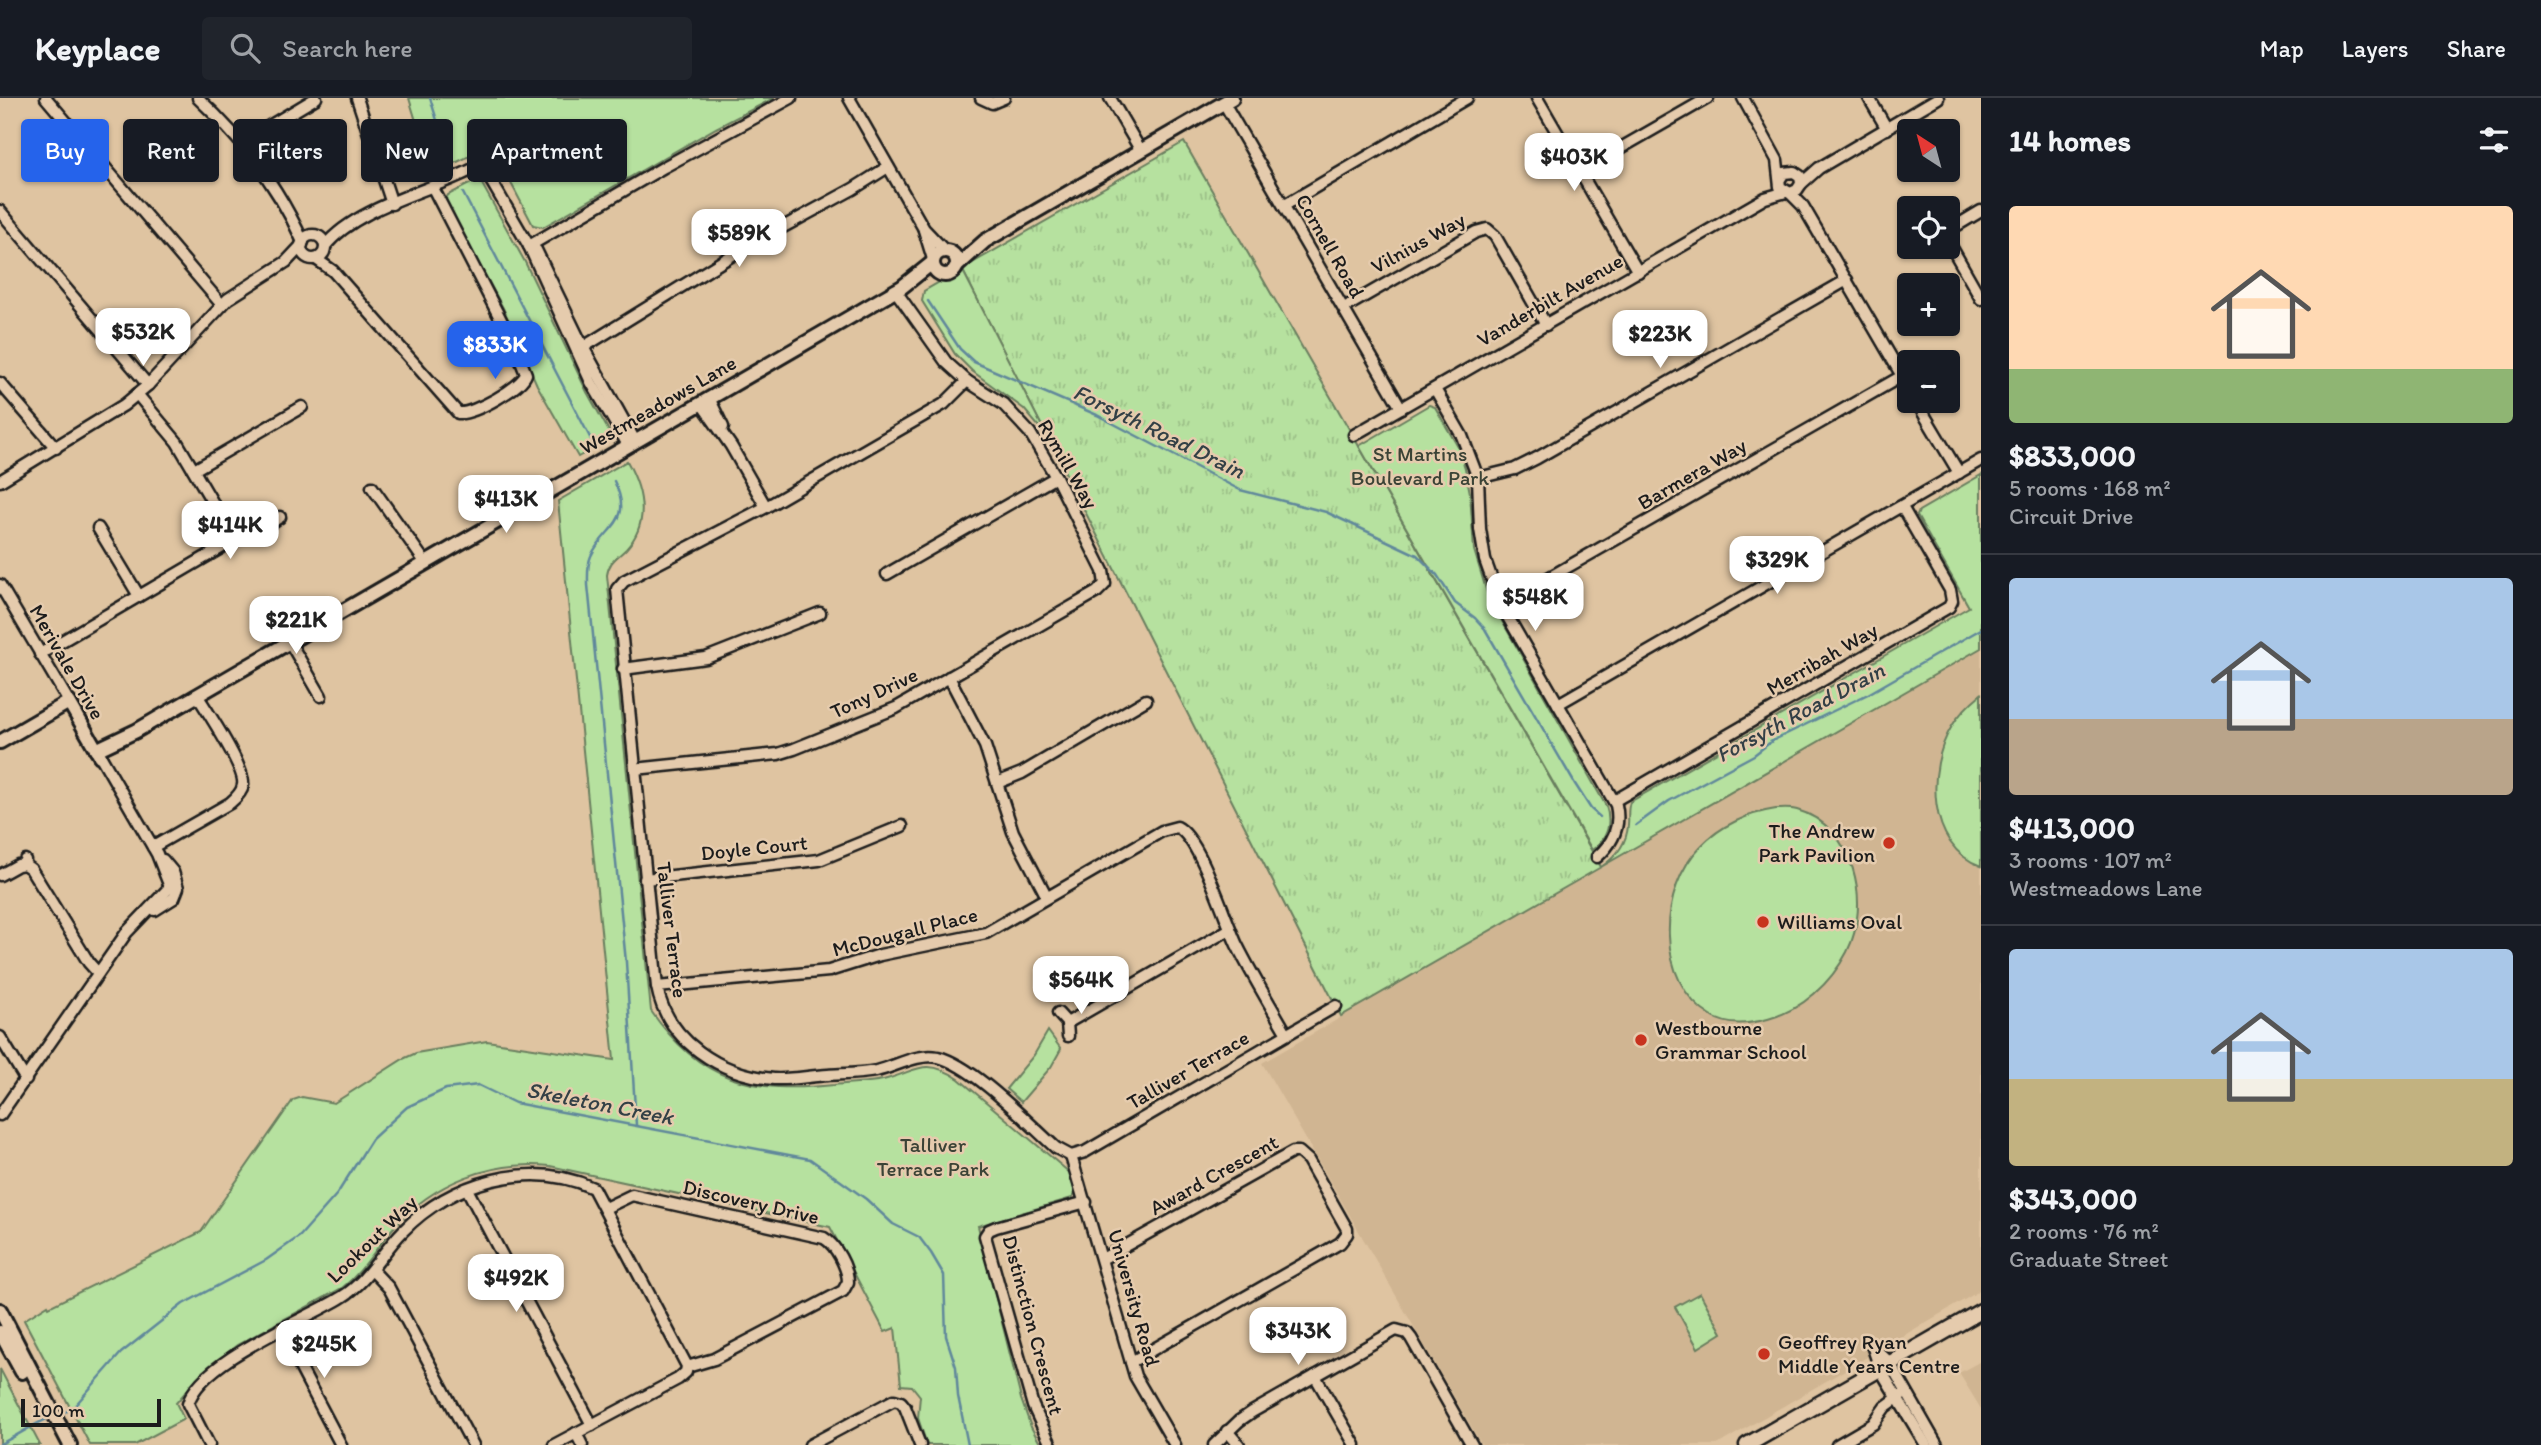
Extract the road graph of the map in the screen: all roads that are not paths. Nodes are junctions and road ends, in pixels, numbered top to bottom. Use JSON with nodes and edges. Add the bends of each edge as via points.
{"nodes":[{"id":1,"x":46,"y":98,"type":"edge"},
{"id":2,"x":198,"y":98,"type":"edge"},
{"id":3,"x":316,"y":98,"type":"edge"},
{"id":4,"x":357,"y":98,"type":"edge"},
{"id":5,"x":791,"y":98,"type":"edge"},
{"id":6,"x":849,"y":98,"type":"edge"},
{"id":7,"x":981,"y":98,"type":"edge"},
{"id":8,"x":1004,"y":98,"type":"edge"},
{"id":9,"x":1110,"y":98,"type":"edge"},
{"id":10,"x":1466,"y":98,"type":"edge"},
{"id":11,"x":1536,"y":98,"type":"edge"},
{"id":12,"x":1708,"y":98,"type":"edge"},
{"id":13,"x":1743,"y":98,"type":"edge"},
{"id":14,"x":1869,"y":98,"type":"edge"},
{"id":15,"x":1938,"y":98,"type":"edge"},
{"id":16,"x":1228,"y":101,"type":"edge"},
{"id":17,"x":281,"y":119,"type":"edge"},
{"id":18,"x":1887,"y":129,"type":"junction"},
{"id":19,"x":233,"y":134,"type":"edge"},
{"id":20,"x":1141,"y":151,"type":"junction"},
{"id":21,"x":1777,"y":160,"type":"junction"},
{"id":22,"x":888,"y":167,"type":"junction"},
{"id":23,"x":1819,"y":168,"type":"junction"},
{"id":24,"x":1792,"y":171,"type":"junction"},
{"id":25,"x":1579,"y":172,"type":"junction"},
{"id":26,"x":1779,"y":181,"type":"junction"},
{"id":27,"x":267,"y":182,"type":"edge"},
{"id":28,"x":433,"y":188,"type":"junction"},
{"id":29,"x":1794,"y":189,"type":"junction"},
{"id":30,"x":1765,"y":198,"type":"junction"},
{"id":31,"x":392,"y":204,"type":"junction"},
{"id":32,"x":1285,"y":205,"type":"junction"},
{"id":33,"x":0,"y":211,"type":"edge"},
{"id":34,"x":1981,"y":211,"type":"edge"},
{"id":35,"x":292,"y":219,"type":"junction"},
{"id":36,"x":1960,"y":223,"type":"edge"},
{"id":37,"x":924,"y":229,"type":"junction"},
{"id":38,"x":341,"y":231,"type":"junction"},
{"id":39,"x":316,"y":235,"type":"junction"},
{"id":40,"x":985,"y":241,"type":"junction"},
{"id":41,"x":302,"y":244,"type":"junction"},
{"id":42,"x":529,"y":246,"type":"junction"},
{"id":43,"x":946,"y":250,"type":"junction"},
{"id":44,"x":318,"y":253,"type":"junction"},
{"id":45,"x":1958,"y":259,"type":"edge"},
{"id":46,"x":932,"y":261,"type":"junction"},
{"id":47,"x":286,"y":262,"type":"junction"},
{"id":48,"x":952,"y":270,"type":"junction"},
{"id":49,"x":1637,"y":272,"type":"junction"},
{"id":50,"x":1847,"y":280,"type":"junction"},
{"id":51,"x":902,"y":286,"type":"junction"},
{"id":52,"x":1981,"y":299,"type":"edge"},
{"id":53,"x":222,"y":305,"type":"junction"},
{"id":54,"x":1344,"y":308,"type":"junction"},
{"id":55,"x":1546,"y":325,"type":"junction"},
{"id":56,"x":580,"y":349,"type":"junction"},
{"id":57,"x":1897,"y":367,"type":"edge"},
{"id":58,"x":1897,"y":379,"type":"edge"},
{"id":59,"x":967,"y":381,"type":"junction"},
{"id":60,"x":0,"y":383,"type":"edge"},
{"id":61,"x":148,"y":385,"type":"junction"},
{"id":62,"x":1435,"y":389,"type":"junction"},
{"id":63,"x":138,"y":394,"type":"junction"},
{"id":64,"x":705,"y":401,"type":"junction"},
{"id":65,"x":302,"y":407,"type":"dead end"},
{"id":66,"x":1401,"y":408,"type":"junction"},
{"id":67,"x":1923,"y":413,"type":"edge"},
{"id":68,"x":1354,"y":435,"type":"dead end"},
{"id":69,"x":631,"y":443,"type":"junction"},
{"id":70,"x":56,"y":448,"type":"junction"},
{"id":71,"x":1981,"y":460,"type":"edge"},
{"id":72,"x":194,"y":470,"type":"junction"},
{"id":73,"x":1959,"y":473,"type":"junction"},
{"id":74,"x":1056,"y":477,"type":"junction"},
{"id":75,"x":1478,"y":478,"type":"junction"},
{"id":76,"x":0,"y":481,"type":"edge"},
{"id":77,"x":372,"y":487,"type":"dead end"},
{"id":78,"x":766,"y":507,"type":"junction"},
{"id":79,"x":1902,"y":507,"type":"junction"},
{"id":80,"x":280,"y":517,"type":"dead end"},
{"id":81,"x":98,"y":528,"type":"dead end"},
{"id":82,"x":229,"y":538,"type":"junction"},
{"id":83,"x":425,"y":562,"type":"junction"},
{"id":84,"x":887,"y":575,"type":"dead end"},
{"id":85,"x":1105,"y":584,"type":"joint"},
{"id":86,"x":0,"y":585,"type":"edge"},
{"id":87,"x":139,"y":596,"type":"junction"},
{"id":88,"x":5,"y":604,"type":"edge"},
{"id":89,"x":1501,"y":605,"type":"junction"},
{"id":90,"x":820,"y":612,"type":"dead end"},
{"id":91,"x":289,"y":641,"type":"junction"},
{"id":92,"x":40,"y":654,"type":"junction"},
{"id":93,"x":623,"y":669,"type":"junction"},
{"id":94,"x":949,"y":677,"type":"junction"},
{"id":95,"x":197,"y":695,"type":"junction"},
{"id":96,"x":321,"y":696,"type":"dead end"},
{"id":97,"x":1146,"y":700,"type":"dead end"},
{"id":98,"x":69,"y":702,"type":"junction"},
{"id":99,"x":1558,"y":704,"type":"junction"},
{"id":100,"x":0,"y":742,"type":"edge"},
{"id":101,"x":99,"y":754,"type":"junction"},
{"id":102,"x":635,"y":769,"type":"junction"},
{"id":103,"x":997,"y":783,"type":"junction"},
{"id":104,"x":1614,"y":801,"type":"junction"},
{"id":105,"x":902,"y":826,"type":"dead end"},
{"id":106,"x":153,"y":847,"type":"junction"},
{"id":107,"x":1597,"y":858,"type":"dead end"},
{"id":108,"x":0,"y":875,"type":"edge"},
{"id":109,"x":645,"y":879,"type":"junction"},
{"id":110,"x":1047,"y":897,"type":"junction"},
{"id":111,"x":1230,"y":929,"type":"junction"},
{"id":112,"x":98,"y":973,"type":"junction"},
{"id":113,"x":657,"y":987,"type":"junction"},
{"id":114,"x":1336,"y":1006,"type":"dead end"},
{"id":115,"x":1058,"y":1013,"type":"dead end"},
{"id":116,"x":1067,"y":1023,"type":"junction"},
{"id":117,"x":1287,"y":1034,"type":"junction"},
{"id":118,"x":1068,"y":1036,"type":"dead end"},
{"id":119,"x":0,"y":1038,"type":"edge"},
{"id":120,"x":26,"y":1080,"type":"junction"},
{"id":121,"x":0,"y":1115,"type":"edge"},
{"id":122,"x":1071,"y":1156,"type":"junction"},
{"id":123,"x":467,"y":1189,"type":"junction"},
{"id":124,"x":1086,"y":1202,"type":"junction"},
{"id":125,"x":605,"y":1208,"type":"junction"},
{"id":126,"x":1102,"y":1259,"type":"junction"},
{"id":127,"x":372,"y":1270,"type":"junction"},
{"id":128,"x":0,"y":1310,"type":"edge"},
{"id":129,"x":1981,"y":1311,"type":"edge"},
{"id":130,"x":280,"y":1329,"type":"junction"},
{"id":131,"x":0,"y":1332,"type":"edge"},
{"id":132,"x":1872,"y":1346,"type":"dead end"},
{"id":133,"x":1131,"y":1362,"type":"junction"},
{"id":134,"x":1885,"y":1366,"type":"junction"},
{"id":135,"x":687,"y":1367,"type":"junction"},
{"id":136,"x":25,"y":1369,"type":"junction"},
{"id":137,"x":1315,"y":1376,"type":"junction"},
{"id":138,"x":1906,"y":1392,"type":"junction"},
{"id":139,"x":1896,"y":1399,"type":"junction"},
{"id":140,"x":592,"y":1425,"type":"junction"},
{"id":141,"x":1227,"y":1431,"type":"junction"},
{"id":142,"x":576,"y":1433,"type":"junction"},
{"id":143,"x":60,"y":1445,"type":"edge"},
{"id":144,"x":70,"y":1445,"type":"edge"},
{"id":145,"x":208,"y":1445,"type":"edge"},
{"id":146,"x":341,"y":1445,"type":"edge"},
{"id":147,"x":473,"y":1445,"type":"edge"},
{"id":148,"x":554,"y":1445,"type":"edge"},
{"id":149,"x":582,"y":1445,"type":"edge"},
{"id":150,"x":810,"y":1445,"type":"edge"},
{"id":151,"x":920,"y":1445,"type":"edge"},
{"id":152,"x":1051,"y":1445,"type":"edge"},
{"id":153,"x":1175,"y":1445,"type":"edge"},
{"id":154,"x":1214,"y":1445,"type":"edge"},
{"id":155,"x":1239,"y":1445,"type":"edge"},
{"id":156,"x":1355,"y":1445,"type":"edge"},
{"id":157,"x":1472,"y":1445,"type":"edge"},
{"id":158,"x":1747,"y":1445,"type":"edge"},
{"id":159,"x":1837,"y":1445,"type":"edge"},
{"id":160,"x":1926,"y":1445,"type":"edge"},
{"id":161,"x":1937,"y":1445,"type":"edge"}],
"edges":[{"from":1,"to":53,"type":"street"},
{"from":2,"to":19,"type":"street"},
{"from":3,"to":17,"type":"street"},
{"from":4,"to":31,"type":"street"},
{"from":5,"to":42,"type":"street"},
{"from":6,"to":22,"type":"street"},
{"from":7,"to":8,"type":"street","via":[[992,103]]},
{"from":9,"to":20,"type":"street"},
{"from":10,"to":32,"type":"street"},
{"from":11,"to":25,"type":"street"},
{"from":12,"to":25,"type":"street"},
{"from":13,"to":21,"type":"street"},
{"from":14,"to":18,"type":"street"},
{"from":15,"to":18,"type":"street","name":"Vanderbilt Avenue"},
{"from":16,"to":20,"type":"street"},
{"from":16,"to":32,"type":"street","name":"Cornell Road"},
{"from":18,"to":23,"type":"street","name":"Vanderbilt Avenue"},
{"from":20,"to":40,"type":"street"},
{"from":21,"to":24,"type":"street"},
{"from":21,"to":26,"type":"street"},
{"from":22,"to":37,"type":"street"},
{"from":22,"to":56,"type":"street"},
{"from":23,"to":24,"type":"street","name":"Vanderbilt Avenue"},
{"from":23,"to":29,"type":"street","name":"Vanderbilt Avenue"},
{"from":24,"to":26,"type":"street","name":"Vanderbilt Avenue"},
{"from":24,"to":29,"type":"street","via":[[1800,176]]},
{"from":25,"to":49,"type":"street"},
{"from":26,"to":29,"type":"street"},
{"from":26,"to":30,"type":"street","name":"Vanderbilt Avenue"},
{"from":27,"to":35,"type":"street"},
{"from":28,"to":31,"type":"street"},
{"from":28,"to":42,"type":"street","via":[[471,170],[486,172]]},
{"from":28,"to":44,"type":"street","via":[[526,374],[519,384],[472,411],[458,413]]},
{"from":29,"to":30,"type":"street","name":"Vanderbilt Avenue"},
{"from":29,"to":50,"type":"street"},
{"from":30,"to":49,"type":"street","name":"Vanderbilt Avenue"},
{"from":31,"to":38,"type":"street"},
{"from":32,"to":54,"type":"street","name":"Cornell Road"},
{"from":33,"to":61,"type":"street"},
{"from":34,"to":36,"type":"street"},
{"from":35,"to":39,"type":"street"},
{"from":35,"to":41,"type":"street"},
{"from":37,"to":43,"type":"street"},
{"from":37,"to":46,"type":"street"},
{"from":38,"to":39,"type":"street"},
{"from":38,"to":44,"type":"street"},
{"from":39,"to":41,"type":"street"},
{"from":39,"to":44,"type":"street"},
{"from":40,"to":43,"type":"street"},
{"from":40,"to":48,"type":"street"},
{"from":41,"to":44,"type":"street","via":[[303,252]]},
{"from":41,"to":47,"type":"street"},
{"from":42,"to":56,"type":"street"},
{"from":43,"to":46,"type":"street"},
{"from":43,"to":48,"type":"street","via":[[955,256]]},
{"from":44,"to":47,"type":"street"},
{"from":45,"to":52,"type":"street"},
{"from":46,"to":48,"type":"street","via":[[938,274]]},
{"from":46,"to":51,"type":"street","name":"Westmeadows Lane"},
{"from":47,"to":53,"type":"street"},
{"from":48,"to":51,"type":"street","name":"Westmeadows Lane"},
{"from":49,"to":55,"type":"street","name":"Vanderbilt Avenue"},
{"from":50,"to":57,"type":"street"},
{"from":50,"to":75,"type":"street","via":[[1537,458]]},
{"from":51,"to":59,"type":"street","name":"Rymill Way","via":[[916,319],[940,355]]},
{"from":51,"to":64,"type":"street","name":"Westmeadows Lane"},
{"from":53,"to":61,"type":"street"},
{"from":54,"to":55,"type":"street","name":"Vilnius Way","via":[[1487,229]]},
{"from":54,"to":66,"type":"street","name":"Cornell Road"},
{"from":55,"to":62,"type":"street","name":"Vanderbilt Avenue"},
{"from":56,"to":69,"type":"street"},
{"from":58,"to":89,"type":"street","name":"Barmera Way"},
{"from":59,"to":74,"type":"street","name":"Rymill Way","via":[[1020,420]]},
{"from":59,"to":78,"type":"street","via":[[944,404]]},
{"from":60,"to":70,"type":"street"},
{"from":61,"to":63,"type":"street"},
{"from":62,"to":66,"type":"street","name":"Vanderbilt Avenue"},
{"from":62,"to":75,"type":"street","via":[[1470,453]]},
{"from":63,"to":70,"type":"street"},
{"from":63,"to":72,"type":"street"},
{"from":64,"to":69,"type":"street","name":"Westmeadows Lane"},
{"from":64,"to":78,"type":"street"},
{"from":65,"to":72,"type":"street"},
{"from":66,"to":68,"type":"street","name":"Vanderbilt Avenue"},
{"from":67,"to":73,"type":"street"},
{"from":69,"to":83,"type":"street","name":"Westmeadows Lane"},
{"from":70,"to":76,"type":"street"},
{"from":71,"to":73,"type":"street"},
{"from":72,"to":82,"type":"street"},
{"from":73,"to":79,"type":"street"},
{"from":74,"to":84,"type":"street"},
{"from":74,"to":85,"type":"street","name":"Rymill Way","via":[[1103,570]]},
{"from":75,"to":89,"type":"street","via":[[1485,560]]},
{"from":77,"to":83,"type":"street"},
{"from":78,"to":93,"type":"street","name":"Talliver Terrace","via":[[618,586]]},
{"from":79,"to":99,"type":"street"},
{"from":79,"to":104,"type":"street","name":"Merribah Way","via":[[1950,590],[1949,607]]},
{"from":80,"to":82,"type":"street","via":[[244,538]]},
{"from":81,"to":87,"type":"street"},
{"from":82,"to":87,"type":"street","via":[[221,548]]},
{"from":83,"to":91,"type":"street","name":"Westmeadows Lane"},
{"from":85,"to":94,"type":"street","name":"Tony Drive"},
{"from":86,"to":88,"type":"street","name":"Merivale Drive"},
{"from":87,"to":92,"type":"street"},
{"from":88,"to":92,"type":"street","name":"Merivale Drive"},
{"from":89,"to":99,"type":"street"},
{"from":90,"to":93,"type":"street","via":[[706,658]]},
{"from":91,"to":95,"type":"street","name":"Westmeadows Lane"},
{"from":91,"to":96,"type":"street"},
{"from":92,"to":98,"type":"street","name":"Merivale Drive"},
{"from":93,"to":102,"type":"street","name":"Talliver Terrace"},
{"from":94,"to":102,"type":"street","name":"Tony Drive","via":[[896,708],[778,754]]},
{"from":94,"to":103,"type":"street","via":[[982,739]]},
{"from":95,"to":101,"type":"street","name":"Westmeadows Lane"},
{"from":95,"to":106,"type":"street","via":[[240,768],[243,785],[233,801]]},
{"from":97,"to":103,"type":"street"},
{"from":98,"to":100,"type":"street"},
{"from":98,"to":101,"type":"street","name":"Merivale Drive"},
{"from":99,"to":104,"type":"street"},
{"from":101,"to":106,"type":"street"},
{"from":102,"to":109,"type":"street","name":"Talliver Terrace"},
{"from":103,"to":110,"type":"street","via":[[1013,832]]},
{"from":104,"to":107,"type":"street","via":[[1615,836]]},
{"from":105,"to":109,"type":"street","name":"Doyle Court","via":[[819,860]]},
{"from":106,"to":112,"type":"street","via":[[174,888],[127,932]]},
{"from":108,"to":112,"type":"street","via":[[25,861]]},
{"from":109,"to":113,"type":"street","name":"Talliver Terrace"},
{"from":110,"to":111,"type":"street","name":"McDougall Place","via":[[1162,831],[1177,827],[1187,835],[1207,872]]},
{"from":110,"to":113,"type":"street","name":"McDougall Place","via":[[985,933],[829,971]]},
{"from":111,"to":116,"type":"street"},
{"from":111,"to":117,"type":"street"},
{"from":112,"to":120,"type":"street"},
{"from":113,"to":122,"type":"street","name":"Talliver Terrace","via":[[667,1018],[686,1042],[743,1073],[775,1079],[874,1071],[936,1057],[964,1070]]},
{"from":114,"to":117,"type":"street","name":"Talliver Terrace"},
{"from":115,"to":116,"type":"street"},
{"from":116,"to":118,"type":"street"},
{"from":117,"to":122,"type":"street","name":"Talliver Terrace"},
{"from":119,"to":120,"type":"street"},
{"from":120,"to":121,"type":"street"},
{"from":122,"to":124,"type":"street","name":"University Road"},
{"from":123,"to":125,"type":"street","name":"Lookout Way","via":[[503,1177],[554,1177],[593,1188]]},
{"from":123,"to":127,"type":"street","name":"Lookout Way","via":[[413,1221]]},
{"from":123,"to":140,"type":"street"},
{"from":124,"to":126,"type":"street","name":"University Road"},
{"from":124,"to":152,"type":"street","name":"Distinction Crescent","via":[[996,1227],[985,1236],[1032,1406]]},
{"from":125,"to":135,"type":"street","name":"Lookout Way"},
{"from":125,"to":135,"type":"street","name":"Discovery Drive","via":[[632,1195],[824,1238],[846,1272],[843,1291],[706,1363]]},
{"from":126,"to":133,"type":"street","name":"University Road"},
{"from":126,"to":133,"type":"street","name":"Award Crescent","via":[[1293,1152],[1308,1160],[1347,1229],[1340,1243]]},
{"from":127,"to":130,"type":"street","name":"Lookout Way","via":[[342,1297]]},
{"from":127,"to":147,"type":"street","via":[[389,1288]]},
{"from":128,"to":136,"type":"street"},
{"from":129,"to":134,"type":"main road"},
{"from":130,"to":145,"type":"street","name":"Lookout Way","via":[[222,1365],[190,1397],[189,1406]]},
{"from":130,"to":146,"type":"street"},
{"from":131,"to":136,"type":"street"},
{"from":132,"to":134,"type":"street"},
{"from":133,"to":153,"type":"street","name":"University Road"},
{"from":134,"to":138,"type":"street"},
{"from":134,"to":139,"type":"street"},
{"from":134,"to":158,"type":"main road"},
{"from":135,"to":140,"type":"street","via":[[678,1379]]},
{"from":136,"to":143,"type":"street"},
{"from":136,"to":144,"type":"street"},
{"from":137,"to":141,"type":"street"},
{"from":137,"to":156,"type":"street"},
{"from":137,"to":157,"type":"street","via":[[1402,1330]]},
{"from":138,"to":139,"type":"street"},
{"from":138,"to":161,"type":"street"},
{"from":139,"to":159,"type":"street","via":[[1873,1424]]},
{"from":139,"to":160,"type":"street"},
{"from":140,"to":142,"type":"street"},
{"from":141,"to":154,"type":"street"},
{"from":141,"to":155,"type":"street"},
{"from":142,"to":148,"type":"street"},
{"from":142,"to":149,"type":"street"},
{"from":150,"to":151,"type":"street","via":[[894,1400],[905,1407]]}]}
